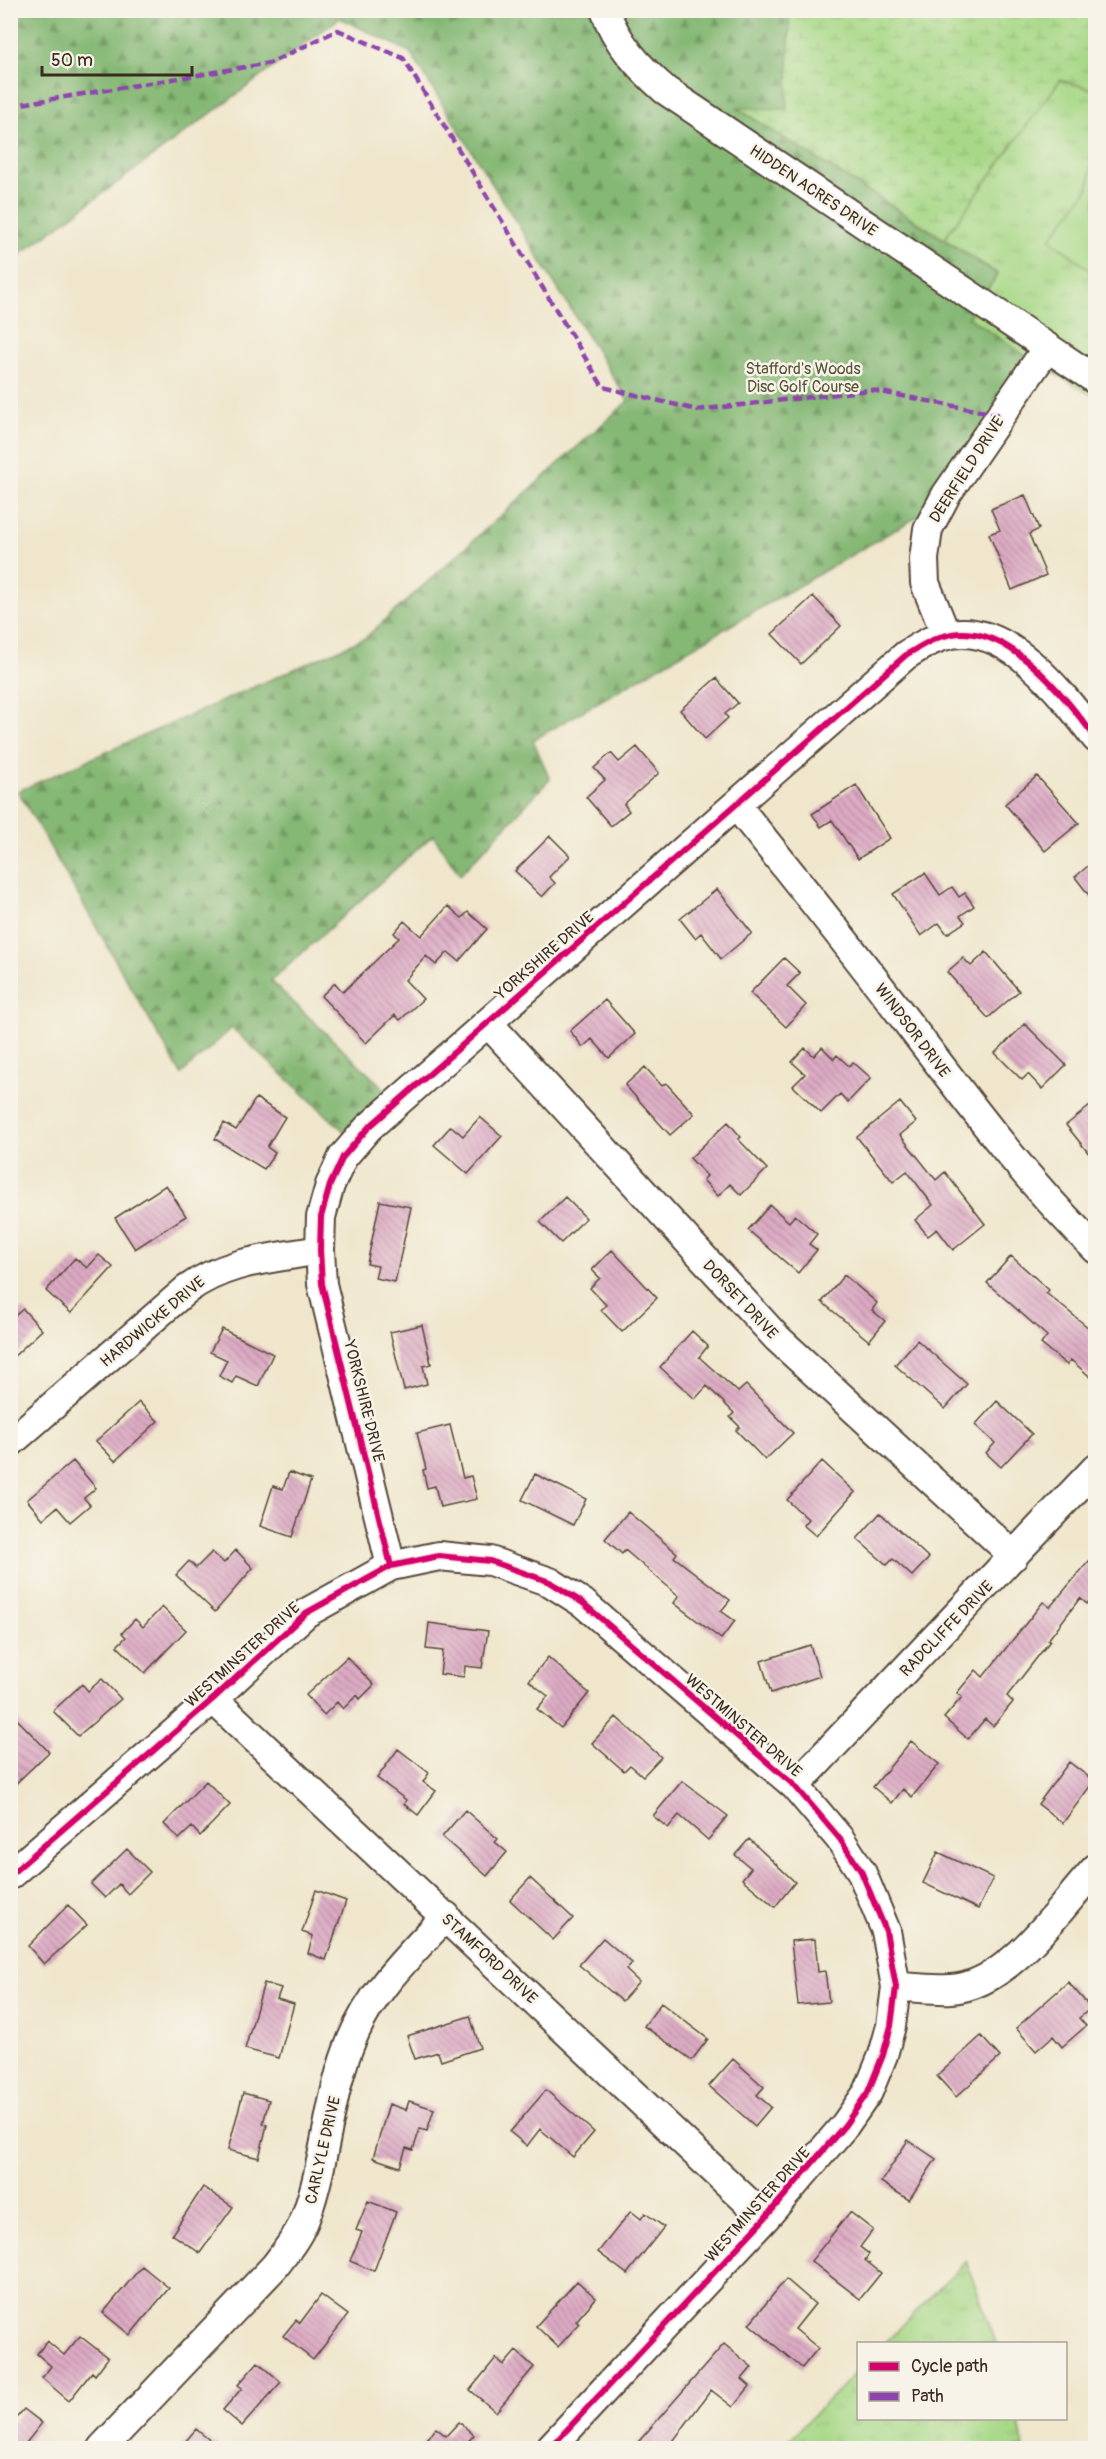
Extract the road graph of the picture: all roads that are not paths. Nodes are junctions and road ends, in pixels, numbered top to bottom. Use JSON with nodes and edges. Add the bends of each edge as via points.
{"nodes":[{"id":1,"x":605,"y":10,"type":"edge"},
{"id":2,"x":1047,"y":348,"type":"junction"},
{"id":3,"x":1095,"y":380,"type":"edge"},
{"id":4,"x":946,"y":635,"type":"junction"},
{"id":5,"x":1095,"y":738,"type":"edge"},
{"id":6,"x":736,"y":805,"type":"junction"},
{"id":7,"x":488,"y":1023,"type":"junction"},
{"id":8,"x":1095,"y":1249,"type":"edge"},
{"id":9,"x":320,"y":1250,"type":"junction"},
{"id":10,"x":10,"y":1443,"type":"edge"},
{"id":11,"x":1095,"y":1468,"type":"edge"},
{"id":12,"x":1014,"y":1556,"type":"junction"},
{"id":13,"x":391,"y":1566,"type":"junction"},
{"id":14,"x":213,"y":1699,"type":"junction"},
{"id":15,"x":795,"y":1786,"type":"junction"},
{"id":16,"x":1095,"y":1868,"type":"edge"},
{"id":17,"x":10,"y":1875,"type":"edge"},
{"id":18,"x":446,"y":1916,"type":"junction"},
{"id":19,"x":896,"y":1987,"type":"junction"},
{"id":20,"x":765,"y":2218,"type":"junction"},
{"id":21,"x":102,"y":2448,"type":"edge"},
{"id":22,"x":550,"y":2448,"type":"edge"}],
"edges":[{"from":1,"to":2,"type":"street","name":"HIDDEN ACRES DRIVE","via":[[622,45],[665,90]]},
{"from":2,"to":3,"type":"street","name":"HIDDEN ACRES DRIVE"},
{"from":2,"to":4,"type":"street","name":"DEERFIELD DRIVE","via":[[946,495],[928,529],[925,583]]},
{"from":4,"to":5,"type":"street","name":"YORKSHIRE DRIVE","via":[[981,636],[1015,651],[1041,672]]},
{"from":4,"to":6,"type":"street","name":"YORKSHIRE DRIVE","via":[[906,655]]},
{"from":6,"to":7,"type":"street","name":"YORKSHIRE DRIVE"},
{"from":6,"to":8,"type":"street","name":"WINDSOR DRIVE","via":[[990,1130],[1057,1211]]},
{"from":7,"to":9,"type":"street","name":"YORKSHIRE DRIVE","via":[[368,1128],[343,1157],[321,1217]]},
{"from":7,"to":12,"type":"street","name":"DORSET DRIVE","via":[[777,1338]]},
{"from":9,"to":10,"type":"street","name":"HARDWICKE DRIVE","via":[[233,1265],[207,1274]]},
{"from":9,"to":13,"type":"street","name":"YORKSHIRE DRIVE","via":[[322,1284]]},
{"from":11,"to":12,"type":"street","name":"RADCLIFFE DRIVE"},
{"from":12,"to":15,"type":"street","name":"RADCLIFFE DRIVE"},
{"from":13,"to":14,"type":"street","name":"WESTMINSTER DRIVE","via":[[306,1613]]},
{"from":13,"to":15,"type":"street","name":"WESTMINSTER DRIVE","via":[[438,1556],[490,1562],[550,1582],[583,1603]]},
{"from":14,"to":17,"type":"street","name":"WESTMINSTER DRIVE"},
{"from":14,"to":18,"type":"street","name":"STAMFORD DRIVE"},
{"from":15,"to":19,"type":"street","name":"WESTMINSTER DRIVE","via":[[840,1839],[861,1871],[886,1931]]},
{"from":16,"to":19,"type":"street","via":[[1015,1960],[998,1973],[952,1989]]},
{"from":18,"to":20,"type":"street","name":"STAMFORD DRIVE"},
{"from":18,"to":21,"type":"street","name":"CARLYLE DRIVE","via":[[384,1984],[350,2041],[306,2218],[293,2242],[275,2266]]},
{"from":19,"to":20,"type":"street","name":"WESTMINSTER DRIVE","via":[[891,2026],[868,2092],[845,2125]]},
{"from":20,"to":22,"type":"street","name":"WESTMINSTER DRIVE"}]}
